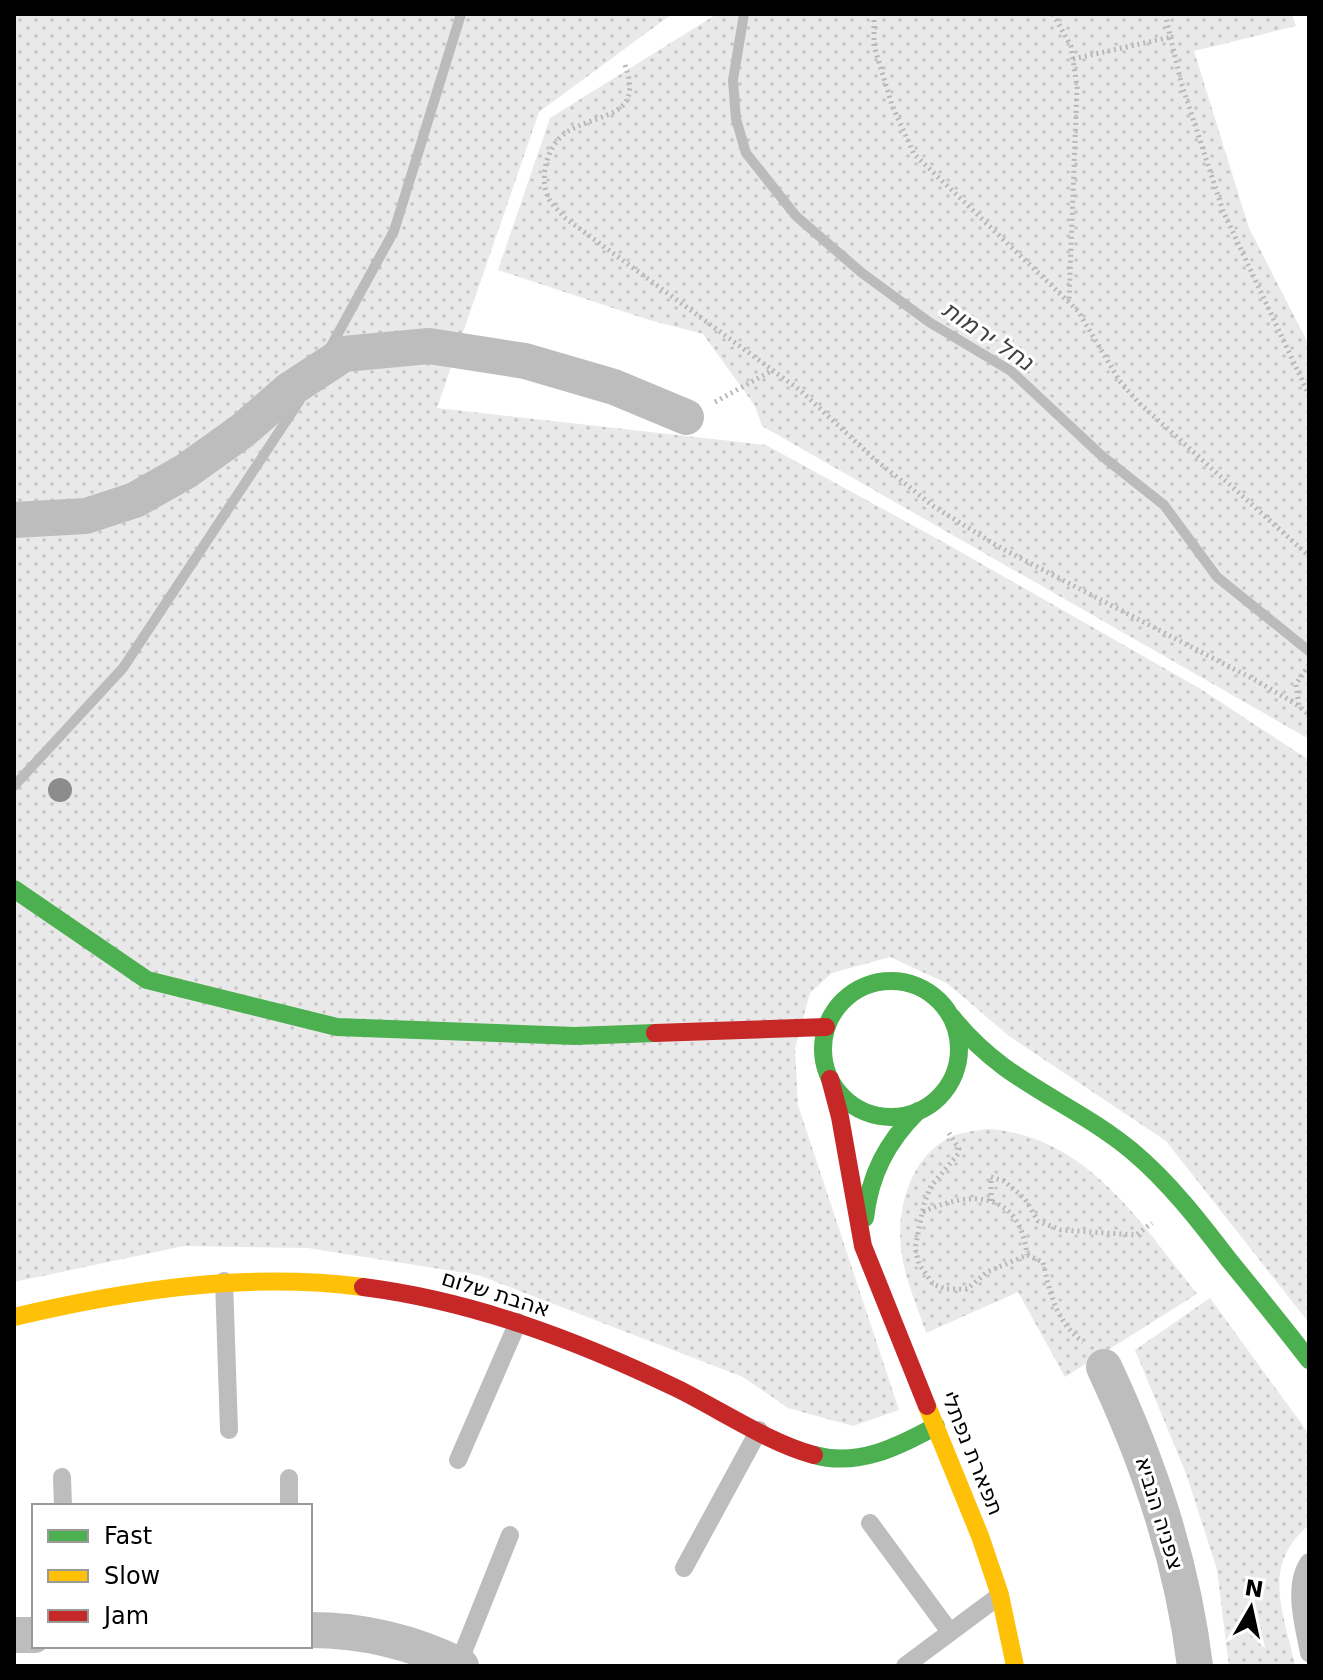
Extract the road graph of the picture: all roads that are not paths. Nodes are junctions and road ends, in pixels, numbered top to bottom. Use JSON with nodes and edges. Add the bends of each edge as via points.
{"nodes":[{"id":1,"x":686,"y":417,"type":"road end"},
{"id":2,"x":14,"y":520,"type":"edge"},
{"id":3,"x":14,"y":889,"type":"edge"},
{"id":4,"x":952,"y":1017,"type":"junction"},
{"id":5,"x":826,"y":1027,"type":"junction"},
{"id":6,"x":830,"y":1079,"type":"junction"},
{"id":7,"x":1009,"y":1090,"type":"dead end"},
{"id":8,"x":963,"y":1091,"type":"dead end"},
{"id":9,"x":1052,"y":1099,"type":"junction"},
{"id":10,"x":924,"y":1107,"type":"junction"},
{"id":11,"x":869,"y":1264,"type":"junction"},
{"id":12,"x":224,"y":1281,"type":"junction"},
{"id":13,"x":14,"y":1317,"type":"edge"},
{"id":14,"x":518,"y":1322,"type":"junction"},
{"id":15,"x":1309,"y":1360,"type":"edge"},
{"id":16,"x":1104,"y":1367,"type":"road end"},
{"id":17,"x":936,"y":1426,"type":"junction"},
{"id":18,"x":229,"y":1430,"type":"dead end"},
{"id":19,"x":759,"y":1430,"type":"junction"},
{"id":20,"x":458,"y":1460,"type":"dead end"},
{"id":21,"x":62,"y":1477,"type":"dead end"},
{"id":22,"x":289,"y":1478,"type":"dead end"},
{"id":23,"x":63,"y":1504,"type":"edge"},
{"id":24,"x":289,"y":1504,"type":"edge"},
{"id":25,"x":870,"y":1523,"type":"dead end"},
{"id":26,"x":510,"y":1535,"type":"dead end"},
{"id":27,"x":1309,"y":1562,"type":"edge"},
{"id":28,"x":684,"y":1568,"type":"dead end"},
{"id":29,"x":1000,"y":1595,"type":"junction"},
{"id":30,"x":312,"y":1630,"type":"edge"},
{"id":31,"x":950,"y":1632,"type":"junction"},
{"id":32,"x":1309,"y":1653,"type":"edge"},
{"id":33,"x":459,"y":1665,"type":"edge"},
{"id":34,"x":905,"y":1666,"type":"edge"},
{"id":35,"x":1015,"y":1666,"type":"edge"},
{"id":36,"x":1195,"y":1666,"type":"edge"}],
"edges":[{"from":1,"to":2,"type":"street","via":[[614,387],[525,361],[429,346],[344,354],[186,471],[135,500],[86,516]]},
{"from":3,"to":5,"type":"street","via":[[147,980],[337,1027],[575,1036]]},
{"from":4,"to":5,"type":"street","via":[[931,994],[890,981],[851,994]]},
{"from":4,"to":9,"type":"street","via":[[988,1059]]},
{"from":4,"to":10,"type":"street","via":[[958,1059],[952,1080]]},
{"from":5,"to":6,"type":"street","via":[[824,1060]]},
{"from":6,"to":10,"type":"street","via":[[850,1103],[870,1113],[891,1116]]},
{"from":6,"to":11,"type":"street","name":"תפארת נפתלי"},
{"from":7,"to":9,"type":"street"},
{"from":8,"to":10,"type":"street","name":"תפארת נפתלי"},
{"from":9,"to":15,"type":"street","via":[[1128,1148],[1184,1202]]},
{"from":10,"to":11,"type":"street","name":"תפארת נפתלי","via":[[889,1143],[875,1169],[866,1211]]},
{"from":11,"to":17,"type":"street","name":"תפארת נפתלי"},
{"from":12,"to":13,"type":"street","name":"אהבת שלום","via":[[140,1290]]},
{"from":12,"to":14,"type":"street","name":"אהבת שלום","via":[[377,1288]]},
{"from":12,"to":18,"type":"lane"},
{"from":14,"to":19,"type":"street","name":"אהבת שלום","via":[[639,1370]]},
{"from":14,"to":20,"type":"lane"},
{"from":16,"to":36,"type":"street","name":"צפניה הנביא","via":[[1166,1524]]},
{"from":17,"to":19,"type":"street","name":"אהבת שלום","via":[[880,1452],[837,1459],[804,1452]]},
{"from":17,"to":29,"type":"street","name":"תפארת נפתלי"},
{"from":19,"to":28,"type":"lane"},
{"from":21,"to":23,"type":"lane"},
{"from":22,"to":24,"type":"lane"},
{"from":25,"to":31,"type":"lane"},
{"from":26,"to":33,"type":"lane"},
{"from":27,"to":32,"type":"lane","via":[[1301,1598]]},
{"from":29,"to":31,"type":"lane"},
{"from":29,"to":35,"type":"street","name":"תפארת נפתלי"},
{"from":30,"to":33,"type":"street","via":[[387,1638]]},
{"from":31,"to":34,"type":"lane"}]}
